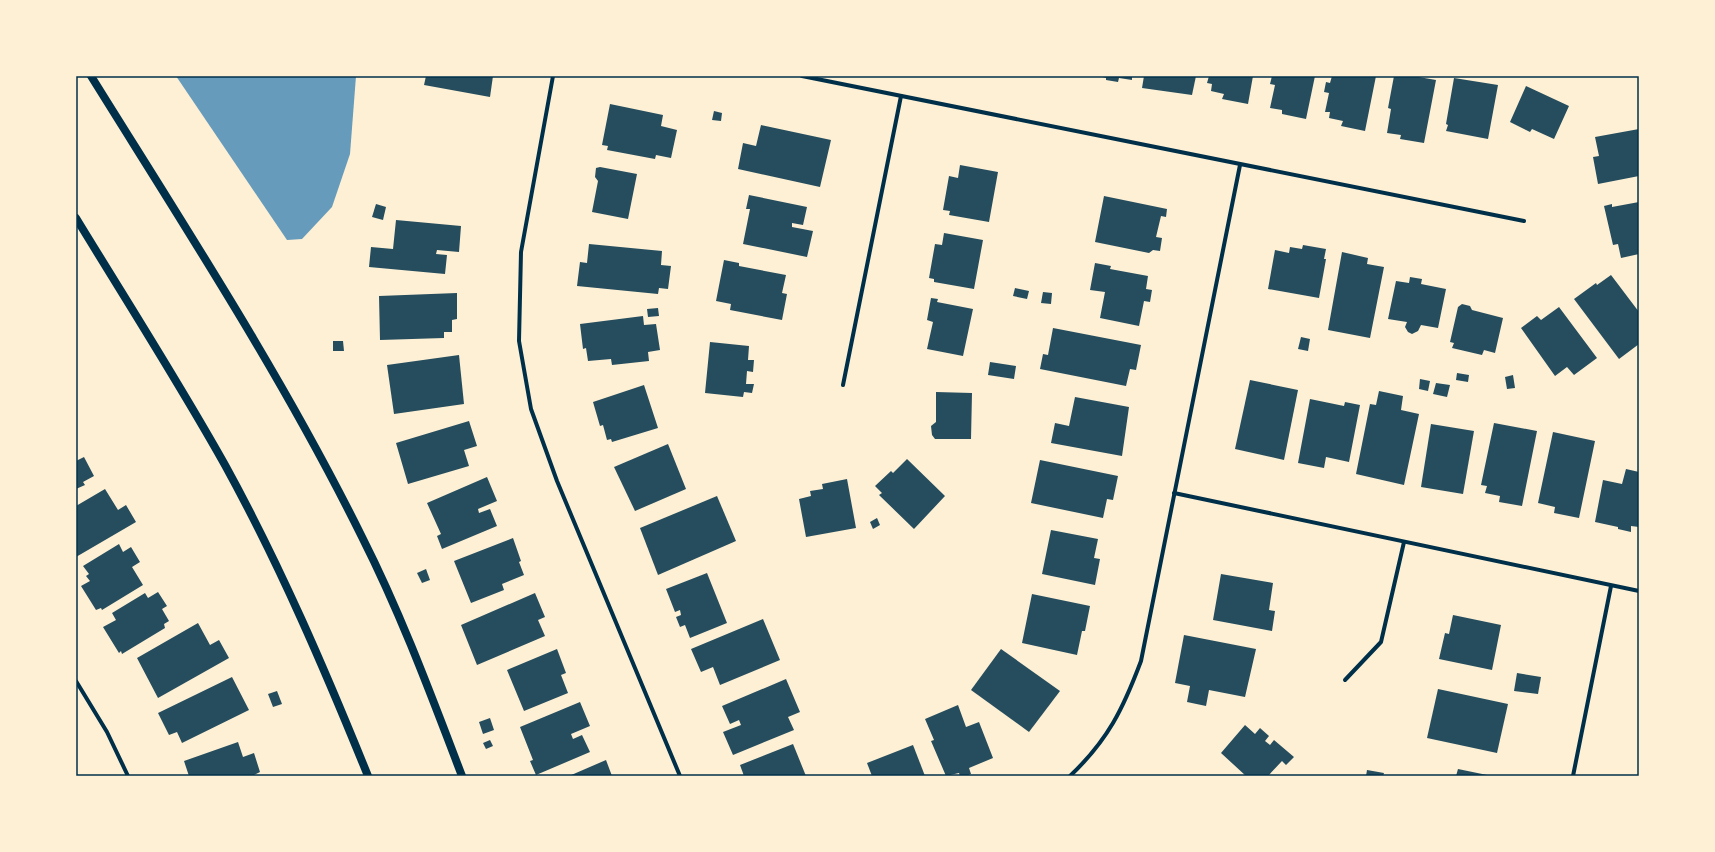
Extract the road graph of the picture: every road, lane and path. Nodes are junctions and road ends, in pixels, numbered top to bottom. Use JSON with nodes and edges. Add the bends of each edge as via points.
{"nodes":[{"id":1,"x":91,"y":76,"type":"edge"},
{"id":2,"x":553,"y":76,"type":"edge"},
{"id":3,"x":802,"y":76,"type":"edge"},
{"id":4,"x":901,"y":96,"type":"junction"},
{"id":5,"x":1240,"y":165,"type":"junction"},
{"id":6,"x":76,"y":218,"type":"edge"},
{"id":7,"x":1524,"y":221,"type":"dead end"},
{"id":8,"x":843,"y":385,"type":"dead end"},
{"id":9,"x":1174,"y":493,"type":"junction"},
{"id":10,"x":1404,"y":542,"type":"junction"},
{"id":11,"x":1611,"y":586,"type":"junction"},
{"id":12,"x":1639,"y":591,"type":"edge"},
{"id":13,"x":1345,"y":680,"type":"dead end"},
{"id":14,"x":76,"y":681,"type":"edge"},
{"id":15,"x":128,"y":776,"type":"edge"},
{"id":16,"x":368,"y":776,"type":"edge"},
{"id":17,"x":462,"y":776,"type":"edge"},
{"id":18,"x":680,"y":776,"type":"edge"},
{"id":19,"x":1070,"y":776,"type":"edge"},
{"id":20,"x":1573,"y":776,"type":"edge"}],
"edges":[{"from":1,"to":17,"type":"main road","via":[[279,382],[362,537],[420,665]]},
{"from":2,"to":18,"type":"street","via":[[521,252],[519,341],[529,402],[557,481]]},
{"from":3,"to":4,"type":"street"},
{"from":4,"to":5,"type":"street"},
{"from":4,"to":8,"type":"street"},
{"from":5,"to":7,"type":"street"},
{"from":5,"to":9,"type":"street"},
{"from":6,"to":16,"type":"main road","via":[[225,466],[296,607]]},
{"from":9,"to":10,"type":"street"},
{"from":9,"to":19,"type":"street","via":[[1141,661],[1134,681],[1111,730],[1088,759]]},
{"from":10,"to":11,"type":"street"},
{"from":10,"to":13,"type":"street","via":[[1382,642]]},
{"from":11,"to":12,"type":"street"},
{"from":11,"to":20,"type":"street"},
{"from":14,"to":15,"type":"street","via":[[107,732]]}]}
